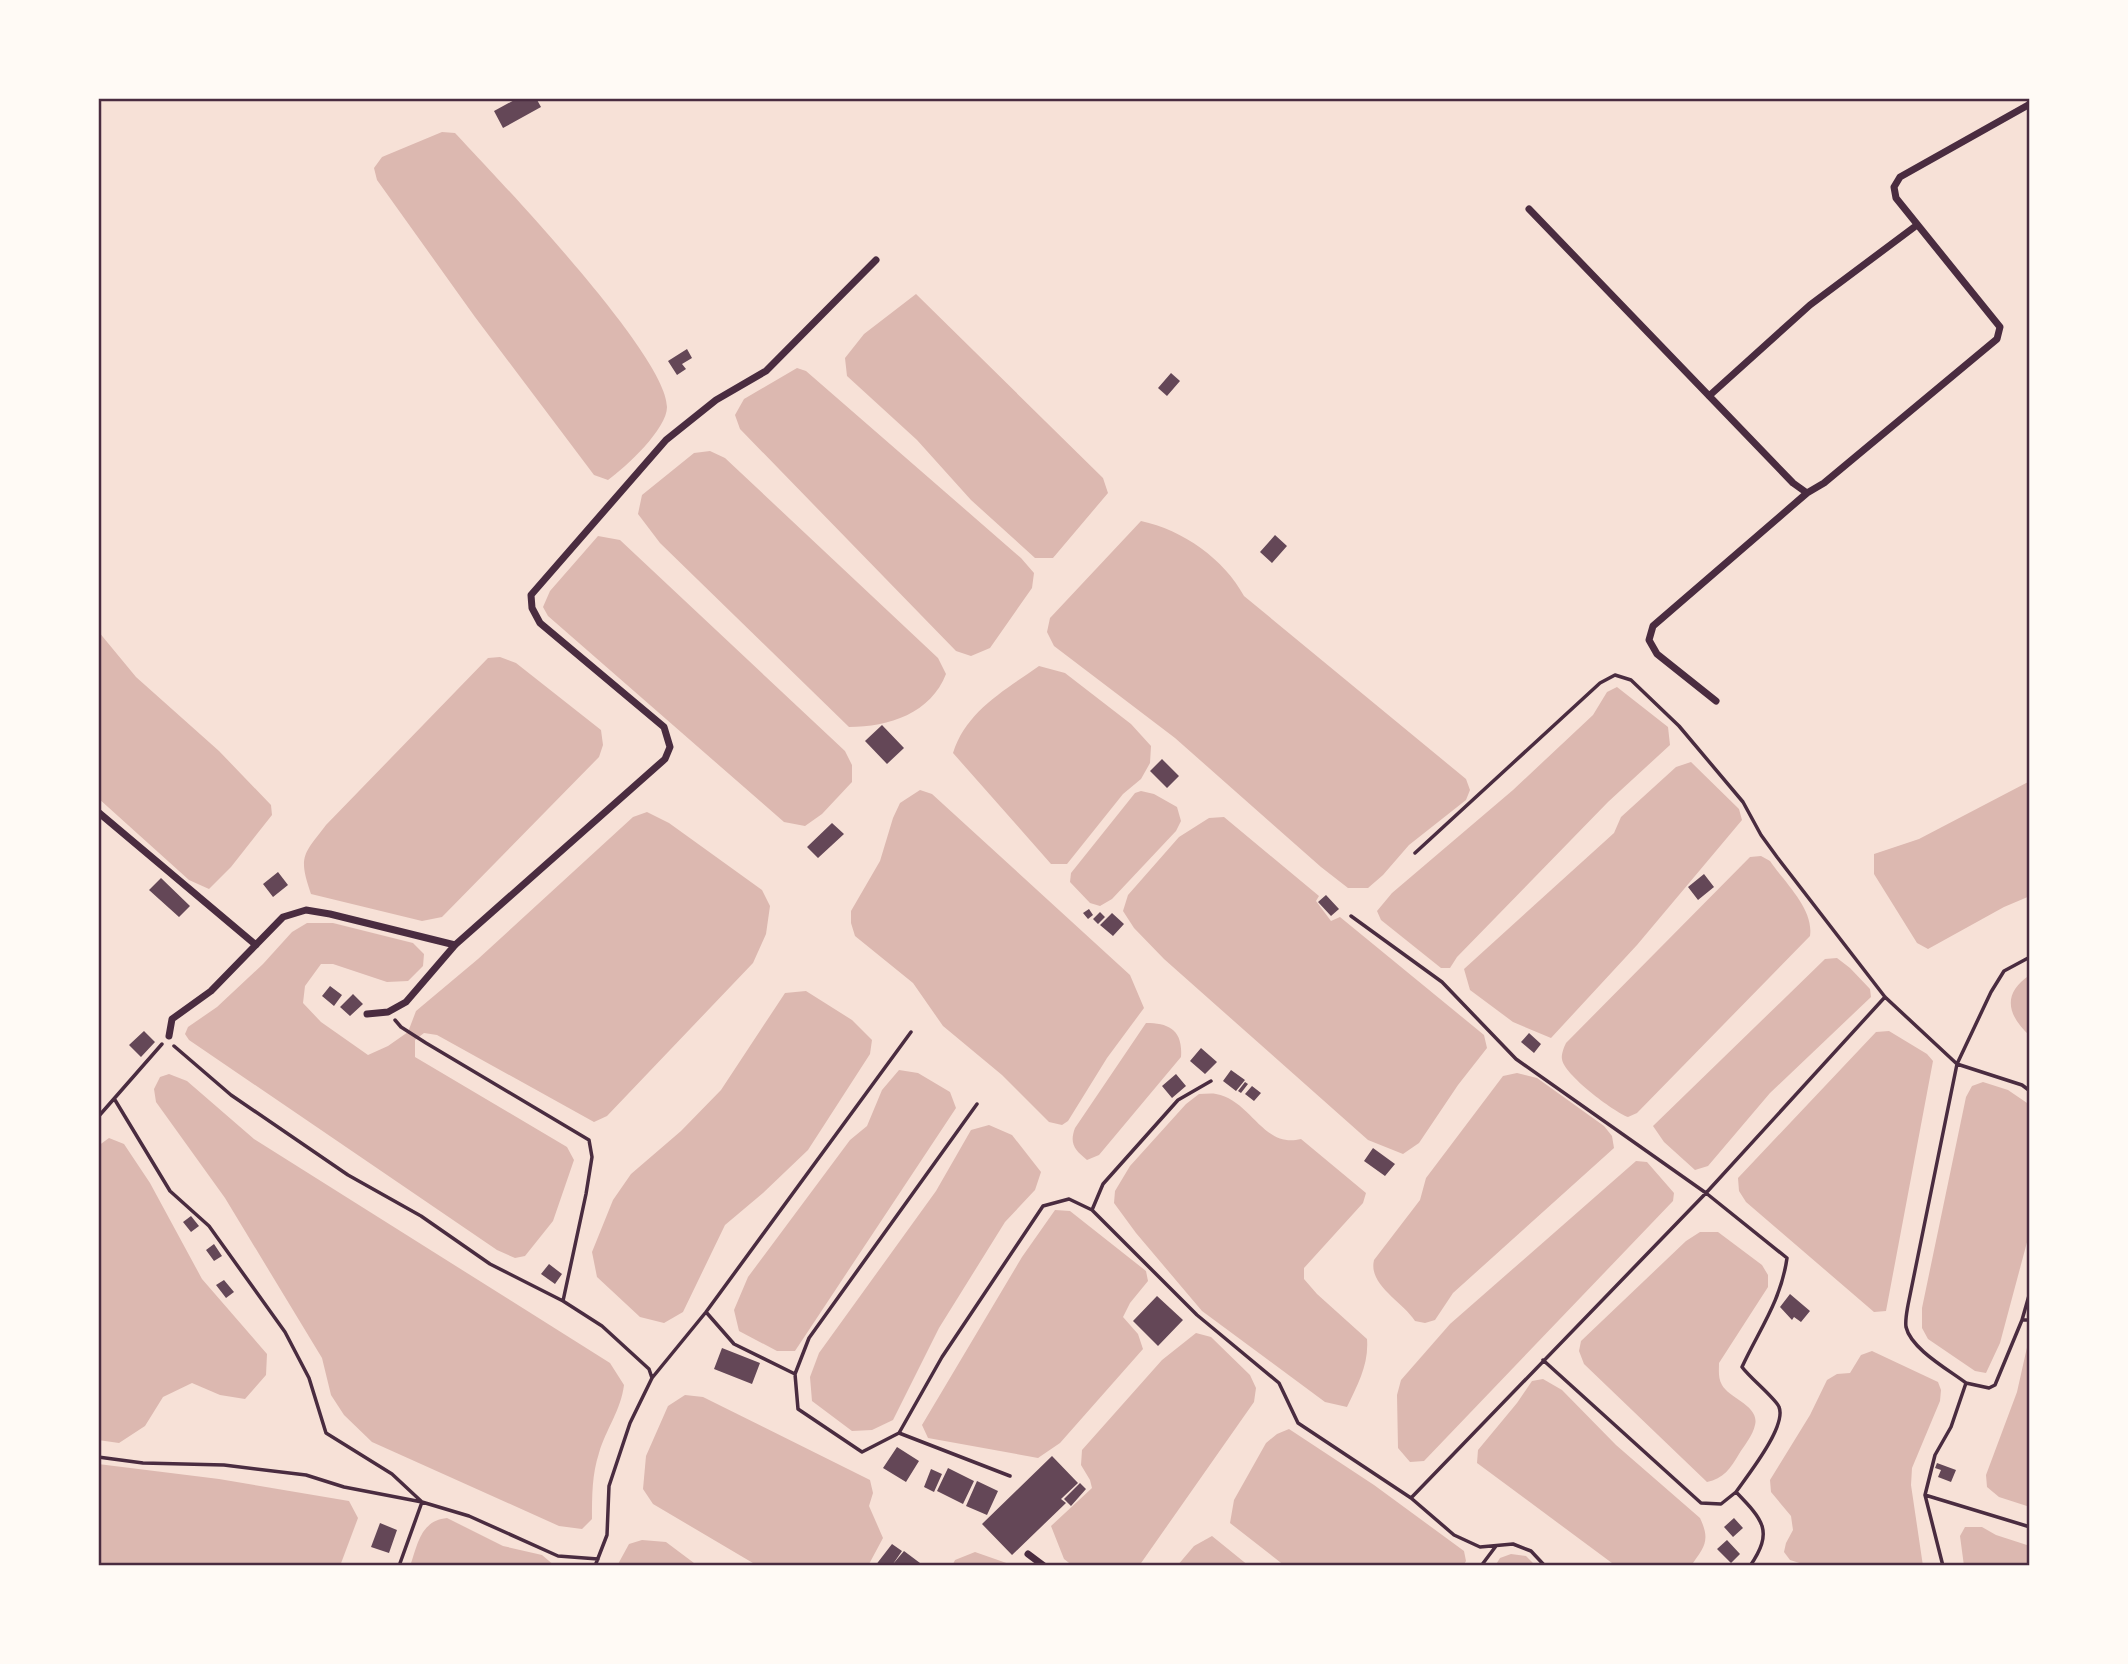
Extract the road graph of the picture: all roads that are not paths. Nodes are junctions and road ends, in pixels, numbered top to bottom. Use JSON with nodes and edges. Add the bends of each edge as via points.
{"nodes":[{"id":1,"x":2030,"y":104,"type":"edge"},
{"id":2,"x":1529,"y":209,"type":"dead end"},
{"id":3,"x":1917,"y":225,"type":"junction"},
{"id":4,"x":876,"y":260,"type":"dead end"},
{"id":5,"x":1709,"y":396,"type":"junction"},
{"id":6,"x":1807,"y":493,"type":"junction"},
{"id":7,"x":1716,"y":701,"type":"dead end"},
{"id":8,"x":98,"y":812,"type":"edge"},
{"id":9,"x":256,"y":945,"type":"junction"},
{"id":10,"x":455,"y":945,"type":"junction"},
{"id":11,"x":367,"y":1014,"type":"dead end"},
{"id":12,"x":169,"y":1036,"type":"road end"},
{"id":13,"x":1028,"y":1554,"type":"dead end"},
{"id":14,"x":1044,"y":1566,"type":"edge"}],
"edges":[{"from":1,"to":3,"type":"street","via":[[1900,177],[1894,187],[1896,198]]},
{"from":2,"to":5,"type":"street"},
{"from":3,"to":5,"type":"street","via":[[1810,305]]},
{"from":3,"to":6,"type":"street","via":[[2000,327],[1997,339],[1824,484]]},
{"from":4,"to":10,"type":"street","via":[[766,371],[716,400],[666,440],[531,595],[540,624],[664,727],[670,747],[665,759]]},
{"from":5,"to":6,"type":"street"},
{"from":6,"to":7,"type":"street","via":[[1653,626],[1649,640],[1657,654]]},
{"from":8,"to":9,"type":"street"},
{"from":9,"to":10,"type":"street","via":[[283,918],[306,911]]},
{"from":9,"to":12,"type":"street","via":[[211,991],[172,1019]]},
{"from":10,"to":11,"type":"street","via":[[406,1002],[388,1012]]},
{"from":13,"to":14,"type":"street"}]}
